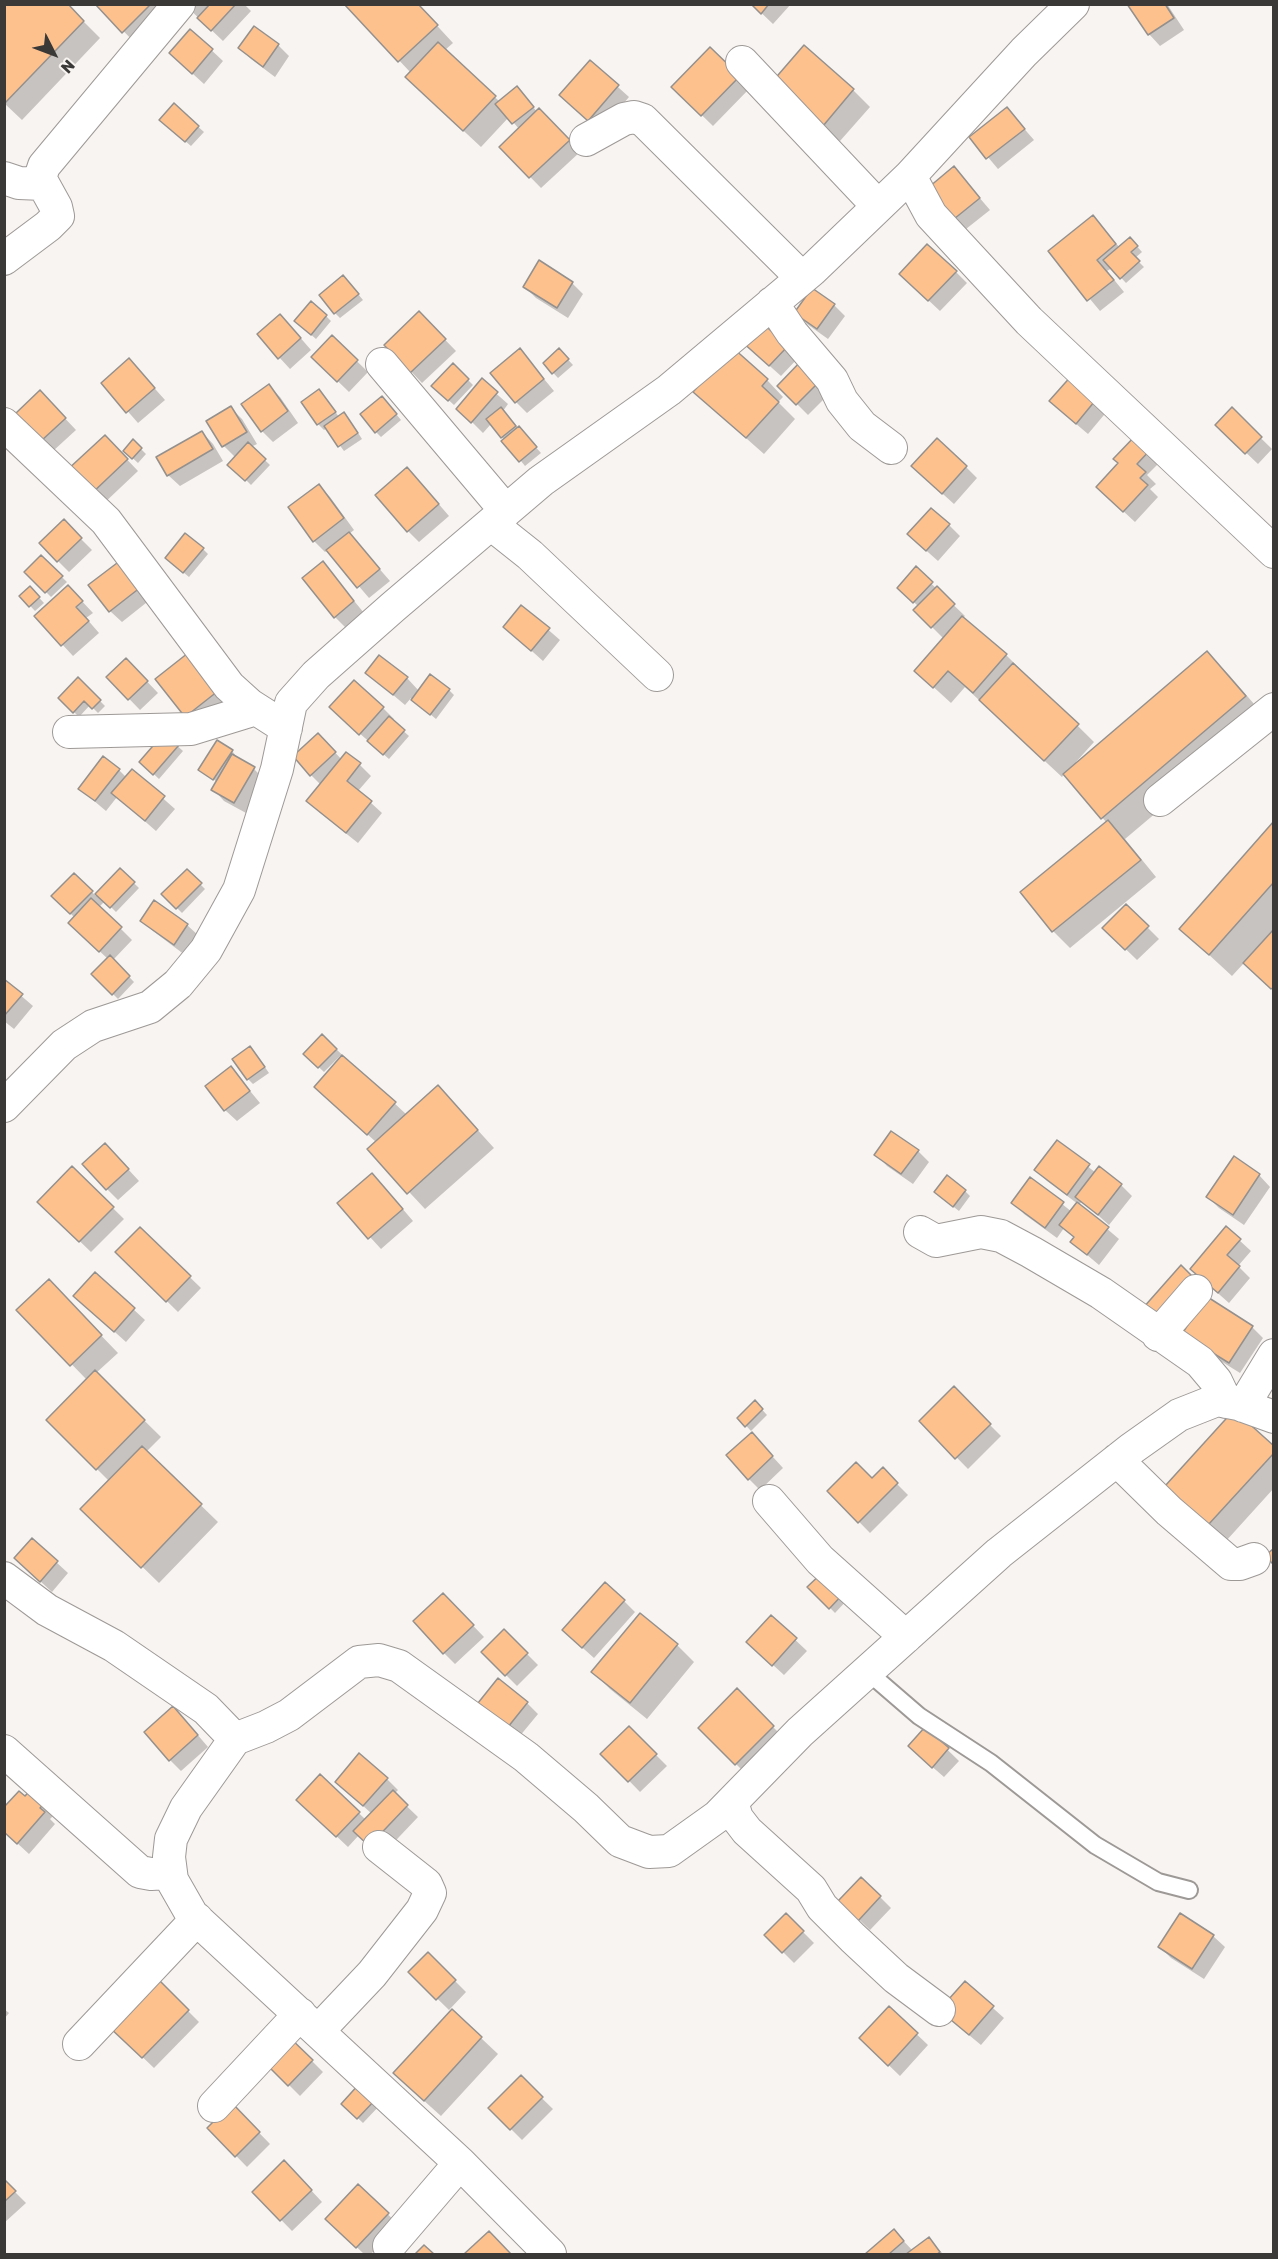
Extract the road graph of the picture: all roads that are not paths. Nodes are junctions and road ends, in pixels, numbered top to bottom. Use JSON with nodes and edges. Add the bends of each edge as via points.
{"nodes":[{"id":1,"x":179,"y":4,"type":"edge"},
{"id":2,"x":1073,"y":4,"type":"edge"},
{"id":3,"x":742,"y":62,"type":"dead end"},
{"id":4,"x":586,"y":140,"type":"dead end"},
{"id":5,"x":910,"y":176,"type":"junction"},
{"id":6,"x":4,"y":178,"type":"edge"},
{"id":7,"x":43,"y":184,"type":"junction"},
{"id":8,"x":878,"y":205,"type":"junction"},
{"id":9,"x":4,"y":259,"type":"edge"},
{"id":10,"x":802,"y":278,"type":"junction"},
{"id":11,"x":772,"y":303,"type":"junction"},
{"id":12,"x":382,"y":364,"type":"dead end"},
{"id":13,"x":4,"y":424,"type":"edge"},
{"id":14,"x":891,"y":448,"type":"dead end"},
{"id":15,"x":498,"y":517,"type":"junction"},
{"id":16,"x":1274,"y":552,"type":"edge"},
{"id":17,"x":657,"y":675,"type":"dead end"},
{"id":18,"x":1274,"y":708,"type":"edge"},
{"id":19,"x":256,"y":709,"type":"junction"},
{"id":20,"x":286,"y":728,"type":"junction"},
{"id":21,"x":69,"y":732,"type":"dead end"},
{"id":22,"x":1160,"y":800,"type":"dead end"},
{"id":23,"x":4,"y":1106,"type":"edge"},
{"id":24,"x":920,"y":1232,"type":"dead end"},
{"id":25,"x":1196,"y":1291,"type":"dead end"},
{"id":26,"x":1158,"y":1335,"type":"junction"},
{"id":27,"x":1274,"y":1355,"type":"edge"},
{"id":28,"x":1235,"y":1404,"type":"junction"},
{"id":29,"x":1274,"y":1417,"type":"edge"},
{"id":30,"x":1117,"y":1460,"type":"junction"},
{"id":31,"x":769,"y":1501,"type":"dead end"},
{"id":32,"x":1254,"y":1559,"type":"dead end"},
{"id":33,"x":4,"y":1578,"type":"edge"},
{"id":34,"x":906,"y":1637,"type":"junction"},
{"id":35,"x":868,"y":1672,"type":"junction"},
{"id":36,"x":236,"y":1739,"type":"junction"},
{"id":37,"x":4,"y":1750,"type":"edge"},
{"id":38,"x":732,"y":1802,"type":"junction"},
{"id":39,"x":379,"y":1847,"type":"dead end"},
{"id":40,"x":170,"y":1873,"type":"junction"},
{"id":41,"x":1189,"y":1890,"type":"dead end"},
{"id":42,"x":197,"y":1919,"type":"junction"},
{"id":43,"x":939,"y":2010,"type":"dead end"},
{"id":44,"x":309,"y":2023,"type":"junction"},
{"id":45,"x":79,"y":2044,"type":"dead end"},
{"id":46,"x":214,"y":2106,"type":"dead end"},
{"id":47,"x":460,"y":2163,"type":"junction"},
{"id":48,"x":389,"y":2246,"type":"dead end"},
{"id":49,"x":550,"y":2254,"type":"edge"}],
"edges":[{"from":1,"to":7,"type":"street","via":[[44,166],[40,178]]},
{"from":2,"to":5,"type":"street"},
{"from":3,"to":8,"type":"street"},
{"from":4,"to":10,"type":"street","via":[[624,119],[643,120]]},
{"from":5,"to":8,"type":"street"},
{"from":5,"to":16,"type":"street","via":[[932,215],[1029,321]]},
{"from":6,"to":7,"type":"street"},
{"from":7,"to":9,"type":"street","via":[[58,216]]},
{"from":8,"to":10,"type":"street"},
{"from":10,"to":11,"type":"street"},
{"from":11,"to":14,"type":"street","via":[[862,426]]},
{"from":11,"to":15,"type":"street","via":[[669,390],[541,481]]},
{"from":12,"to":15,"type":"street"},
{"from":13,"to":19,"type":"street","via":[[106,521],[229,686]]},
{"from":15,"to":17,"type":"street","via":[[530,555]]},
{"from":15,"to":20,"type":"street","via":[[316,675],[291,703]]},
{"from":18,"to":22,"type":"street"},
{"from":19,"to":20,"type":"street"},
{"from":19,"to":21,"type":"street","via":[[191,729]]},
{"from":20,"to":23,"type":"street","via":[[239,890],[206,950],[178,984],[150,1007],[93,1026],[64,1045]]},
{"from":24,"to":26,"type":"street","via":[[936,1241],[981,1232],[1001,1236],[1101,1293]]},
{"from":25,"to":26,"type":"street"},
{"from":26,"to":28,"type":"street","via":[[1200,1362]]},
{"from":27,"to":28,"type":"street"},
{"from":28,"to":29,"type":"street"},
{"from":28,"to":30,"type":"street","via":[[1217,1400],[1179,1415]]},
{"from":30,"to":32,"type":"street","via":[[1219,1555],[1232,1564]]},
{"from":30,"to":34,"type":"street","via":[[999,1553]]},
{"from":31,"to":34,"type":"street","via":[[820,1560]]},
{"from":33,"to":36,"type":"street","via":[[47,1610],[114,1646],[206,1709]]},
{"from":34,"to":35,"type":"street"},
{"from":35,"to":38,"type":"street","via":[[800,1732]]},
{"from":35,"to":41,"type":"lane","via":[[919,1716],[991,1763],[1095,1845],[1158,1882]]},
{"from":36,"to":38,"type":"street","via":[[289,1715],[358,1662],[379,1660],[399,1665],[526,1757],[620,1841],[649,1852],[669,1851]]},
{"from":36,"to":40,"type":"street","via":[[186,1808],[171,1839]]},
{"from":37,"to":40,"type":"street","via":[[140,1872]]},
{"from":38,"to":43,"type":"street","via":[[747,1831],[811,1889],[822,1907],[896,1978]]},
{"from":39,"to":44,"type":"street","via":[[426,1884],[430,1893],[422,1910],[372,1974]]},
{"from":40,"to":42,"type":"street"},
{"from":42,"to":44,"type":"street"},
{"from":42,"to":45,"type":"street"},
{"from":44,"to":46,"type":"street"},
{"from":44,"to":47,"type":"street"},
{"from":47,"to":48,"type":"street"},
{"from":47,"to":49,"type":"street"}]}
